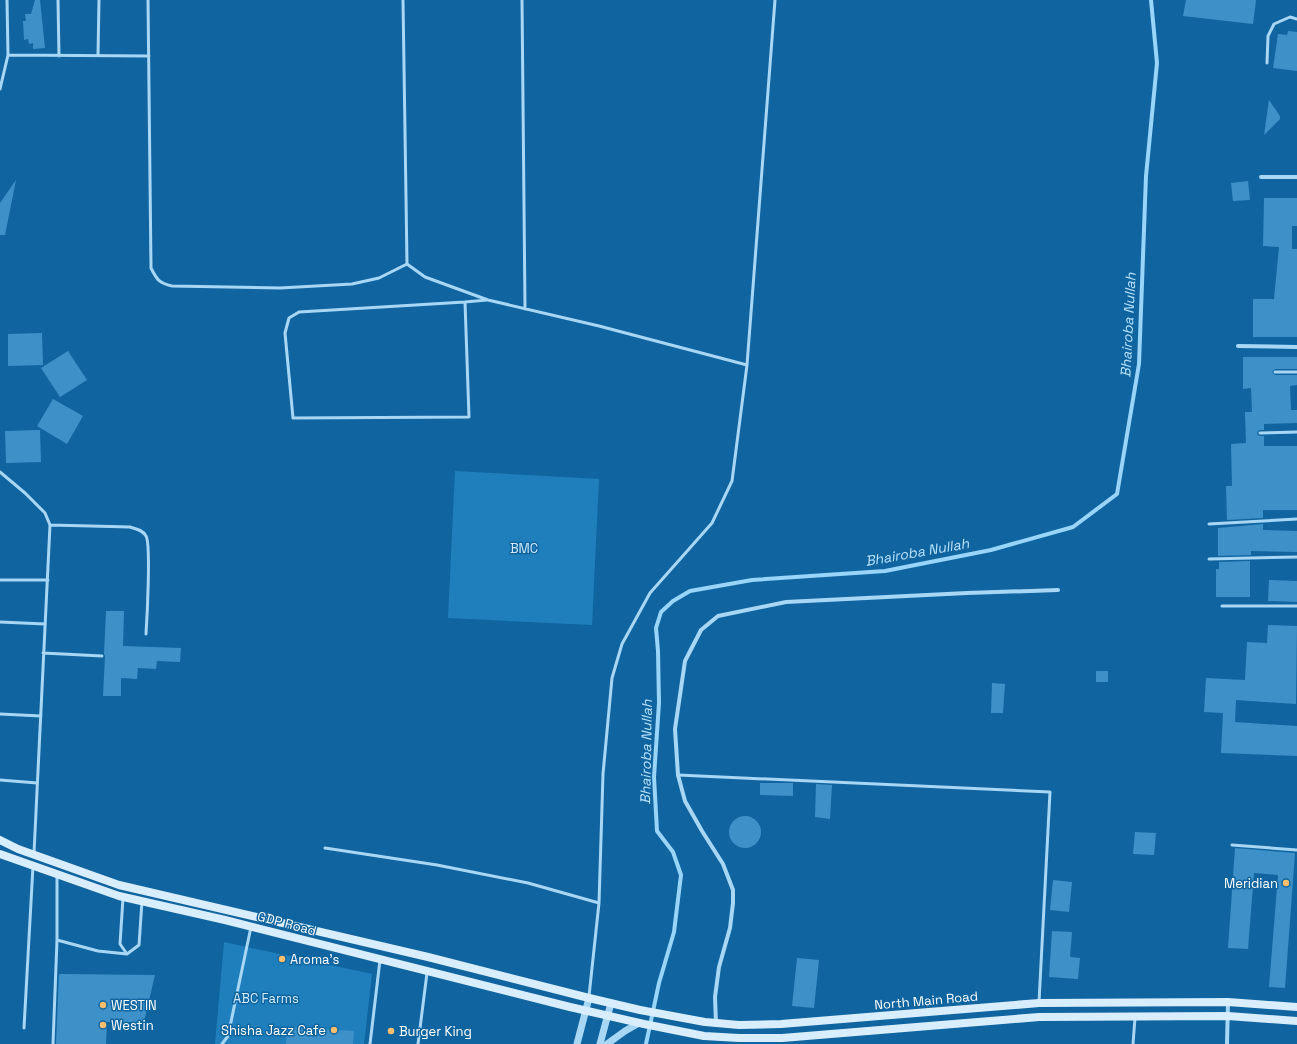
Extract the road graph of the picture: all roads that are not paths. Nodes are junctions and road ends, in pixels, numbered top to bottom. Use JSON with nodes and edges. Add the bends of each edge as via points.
{"nodes":[{"id":1,"x":7,"y":0,"type":"edge"},
{"id":2,"x":58,"y":0,"type":"edge"},
{"id":3,"x":99,"y":0,"type":"edge"},
{"id":4,"x":148,"y":0,"type":"edge"},
{"id":5,"x":403,"y":0,"type":"edge"},
{"id":6,"x":522,"y":0,"type":"edge"},
{"id":7,"x":774,"y":0,"type":"edge"},
{"id":8,"x":1297,"y":19,"type":"edge"},
{"id":9,"x":8,"y":55,"type":"junction"},
{"id":10,"x":59,"y":56,"type":"junction"},
{"id":11,"x":98,"y":56,"type":"junction"},
{"id":12,"x":149,"y":56,"type":"junction"},
{"id":13,"x":1267,"y":63,"type":"dead end"},
{"id":14,"x":0,"y":89,"type":"edge"},
{"id":15,"x":1261,"y":177,"type":"dead end"},
{"id":16,"x":1297,"y":177,"type":"edge"},
{"id":17,"x":407,"y":264,"type":"junction"},
{"id":18,"x":488,"y":300,"type":"junction"},
{"id":19,"x":465,"y":302,"type":"junction"},
{"id":20,"x":525,"y":309,"type":"junction"},
{"id":21,"x":1238,"y":346,"type":"dead end"},
{"id":22,"x":1297,"y":347,"type":"edge"},
{"id":23,"x":747,"y":365,"type":"junction"},
{"id":24,"x":1275,"y":372,"type":"dead end"},
{"id":25,"x":1297,"y":372,"type":"edge"},
{"id":26,"x":1297,"y":432,"type":"edge"},
{"id":27,"x":1260,"y":433,"type":"dead end"},
{"id":28,"x":0,"y":472,"type":"edge"},
{"id":29,"x":1297,"y":519,"type":"edge"},
{"id":30,"x":1209,"y":524,"type":"dead end"},
{"id":31,"x":50,"y":525,"type":"junction"},
{"id":32,"x":1297,"y":557,"type":"edge"},
{"id":33,"x":1209,"y":559,"type":"dead end"},
{"id":34,"x":0,"y":580,"type":"edge"},
{"id":35,"x":48,"y":580,"type":"junction"},
{"id":36,"x":1058,"y":590,"type":"dead end"},
{"id":37,"x":1222,"y":606,"type":"dead end"},
{"id":38,"x":1297,"y":606,"type":"edge"},
{"id":39,"x":0,"y":622,"type":"edge"},
{"id":40,"x":45,"y":624,"type":"junction"},
{"id":41,"x":146,"y":634,"type":"dead end"},
{"id":42,"x":44,"y":653,"type":"junction"},
{"id":43,"x":102,"y":656,"type":"dead end"},
{"id":44,"x":0,"y":714,"type":"edge"},
{"id":45,"x":41,"y":716,"type":"junction"},
{"id":46,"x":678,"y":775,"type":"junction"},
{"id":47,"x":0,"y":780,"type":"edge"},
{"id":48,"x":37,"y":783,"type":"junction"},
{"id":49,"x":0,"y":840,"type":"edge"},
{"id":50,"x":1232,"y":845,"type":"dead end"},
{"id":51,"x":325,"y":848,"type":"dead end"},
{"id":52,"x":1297,"y":850,"type":"edge"},
{"id":53,"x":0,"y":854,"type":"edge"},
{"id":54,"x":34,"y":854,"type":"junction"},
{"id":55,"x":33,"y":866,"type":"junction"},
{"id":56,"x":57,"y":874,"type":"junction"},
{"id":57,"x":123,"y":897,"type":"junction"},
{"id":58,"x":142,"y":901,"type":"junction"},
{"id":59,"x":599,"y":903,"type":"junction"},
{"id":60,"x":251,"y":927,"type":"junction"},
{"id":61,"x":57,"y":940,"type":"junction"},
{"id":62,"x":127,"y":954,"type":"junction"},
{"id":63,"x":380,"y":960,"type":"junction"},
{"id":64,"x":427,"y":971,"type":"junction"},
{"id":65,"x":589,"y":998,"type":"junction"},
{"id":66,"x":1228,"y":1002,"type":"junction"},
{"id":67,"x":611,"y":1003,"type":"junction"},
{"id":68,"x":1039,"y":1003,"type":"junction"},
{"id":69,"x":570,"y":1007,"type":"joint"},
{"id":70,"x":1297,"y":1007,"type":"edge"},
{"id":71,"x":586,"y":1011,"type":"junction"},
{"id":72,"x":608,"y":1016,"type":"junction"},
{"id":73,"x":1136,"y":1016,"type":"junction"},
{"id":74,"x":1228,"y":1016,"type":"junction"},
{"id":75,"x":1297,"y":1021,"type":"edge"},
{"id":76,"x":716,"y":1023,"type":"junction"},
{"id":77,"x":642,"y":1024,"type":"junction"},
{"id":78,"x":24,"y":1028,"type":"dead end"},
{"id":79,"x":54,"y":1044,"type":"edge"},
{"id":80,"x":222,"y":1044,"type":"edge"},
{"id":81,"x":370,"y":1044,"type":"edge"},
{"id":82,"x":418,"y":1044,"type":"edge"},
{"id":83,"x":577,"y":1044,"type":"edge"},
{"id":84,"x":600,"y":1044,"type":"edge"},
{"id":85,"x":607,"y":1044,"type":"edge"},
{"id":86,"x":1133,"y":1044,"type":"edge"},
{"id":87,"x":1227,"y":1044,"type":"edge"}],
"edges":[{"from":1,"to":9,"type":"lane"},
{"from":2,"to":10,"type":"lane"},
{"from":3,"to":11,"type":"lane"},
{"from":4,"to":12,"type":"lane"},
{"from":5,"to":17,"type":"lane"},
{"from":6,"to":20,"type":"lane"},
{"from":7,"to":23,"type":"lane"},
{"from":8,"to":13,"type":"lane","via":[[1290,18],[1274,24],[1268,36]]},
{"from":9,"to":10,"type":"lane"},
{"from":9,"to":14,"type":"lane"},
{"from":10,"to":11,"type":"lane"},
{"from":11,"to":12,"type":"lane"},
{"from":12,"to":17,"type":"lane","via":[[151,268],[162,284],[280,288],[352,284],[379,278]]},
{"from":15,"to":16,"type":"street"},
{"from":17,"to":18,"type":"lane","via":[[425,277]]},
{"from":18,"to":19,"type":"lane"},
{"from":18,"to":20,"type":"lane"},
{"from":19,"to":19,"type":"lane","via":[[299,312],[289,318],[285,332],[293,418],[469,417]]},
{"from":20,"to":23,"type":"lane"},
{"from":21,"to":22,"type":"street"},
{"from":23,"to":59,"type":"lane","via":[[732,481],[712,523],[650,594],[622,644],[612,678],[603,774]]},
{"from":24,"to":25,"type":"lane"},
{"from":26,"to":27,"type":"lane"},
{"from":28,"to":31,"type":"lane","via":[[44,513]]},
{"from":29,"to":30,"type":"lane"},
{"from":31,"to":35,"type":"lane"},
{"from":31,"to":41,"type":"lane","via":[[130,527],[140,530],[147,536]]},
{"from":32,"to":33,"type":"lane"},
{"from":34,"to":35,"type":"lane"},
{"from":35,"to":40,"type":"lane"},
{"from":36,"to":46,"type":"street","via":[[786,602],[718,616],[701,630],[685,661],[675,729]]},
{"from":37,"to":38,"type":"lane"},
{"from":39,"to":40,"type":"lane"},
{"from":40,"to":42,"type":"lane"},
{"from":42,"to":43,"type":"lane"},
{"from":42,"to":45,"type":"lane"},
{"from":44,"to":45,"type":"lane"},
{"from":45,"to":48,"type":"lane"},
{"from":46,"to":68,"type":"lane","via":[[1050,792]]},
{"from":46,"to":76,"type":"street","via":[[685,801],[723,864],[733,890],[730,928],[719,967],[715,997]]},
{"from":47,"to":48,"type":"lane"},
{"from":48,"to":54,"type":"lane"},
{"from":49,"to":54,"type":"main road","name":"North Main Road"},
{"from":50,"to":52,"type":"lane"},
{"from":51,"to":59,"type":"lane","via":[[437,865],[528,883]]},
{"from":53,"to":55,"type":"main road","name":"GDP Road"},
{"from":54,"to":65,"type":"main road","name":"North Main Road","via":[[119,885],[428,957]]},
{"from":55,"to":56,"type":"main road","name":"GDP Road"},
{"from":55,"to":78,"type":"lane"},
{"from":56,"to":57,"type":"main road","name":"GDP Road"},
{"from":56,"to":61,"type":"lane"},
{"from":57,"to":58,"type":"main road","name":"GDP Road"},
{"from":57,"to":62,"type":"lane","via":[[120,944]]},
{"from":58,"to":60,"type":"main road","name":"GDP Road"},
{"from":58,"to":62,"type":"lane","via":[[139,946]]},
{"from":59,"to":65,"type":"lane"},
{"from":60,"to":63,"type":"main road","name":"GDP Road"},
{"from":60,"to":80,"type":"lane","via":[[228,1036]]},
{"from":61,"to":62,"type":"lane","via":[[98,951]]},
{"from":61,"to":79,"type":"lane"},
{"from":63,"to":64,"type":"main road","name":"GDP Road"},
{"from":63,"to":81,"type":"lane"},
{"from":64,"to":69,"type":"main road","name":"GDP Road"},
{"from":64,"to":82,"type":"lane"},
{"from":65,"to":67,"type":"main road","name":"North Main Road"},
{"from":65,"to":71,"type":"street"},
{"from":66,"to":68,"type":"main road","name":"North Main Road"},
{"from":66,"to":70,"type":"main road","name":"North Main Road"},
{"from":66,"to":74,"type":"street"},
{"from":67,"to":72,"type":"street"},
{"from":67,"to":76,"type":"main road","name":"North Main Road"},
{"from":68,"to":76,"type":"main road","name":"North Main Road","via":[[781,1024]]},
{"from":69,"to":71,"type":"main road","name":"North Main Road"},
{"from":71,"to":72,"type":"main road","name":"North Main Road"},
{"from":71,"to":83,"type":"street"},
{"from":72,"to":77,"type":"main road","name":"North Main Road"},
{"from":72,"to":84,"type":"street"},
{"from":73,"to":74,"type":"main road","name":"North Main Road"},
{"from":73,"to":77,"type":"main road","name":"North Main Road","via":[[1039,1017],[782,1038],[704,1036]]},
{"from":73,"to":86,"type":"lane"},
{"from":74,"to":75,"type":"main road","name":"North Main Road"},
{"from":74,"to":87,"type":"street"},
{"from":77,"to":85,"type":"street","via":[[625,1030]]}]}
